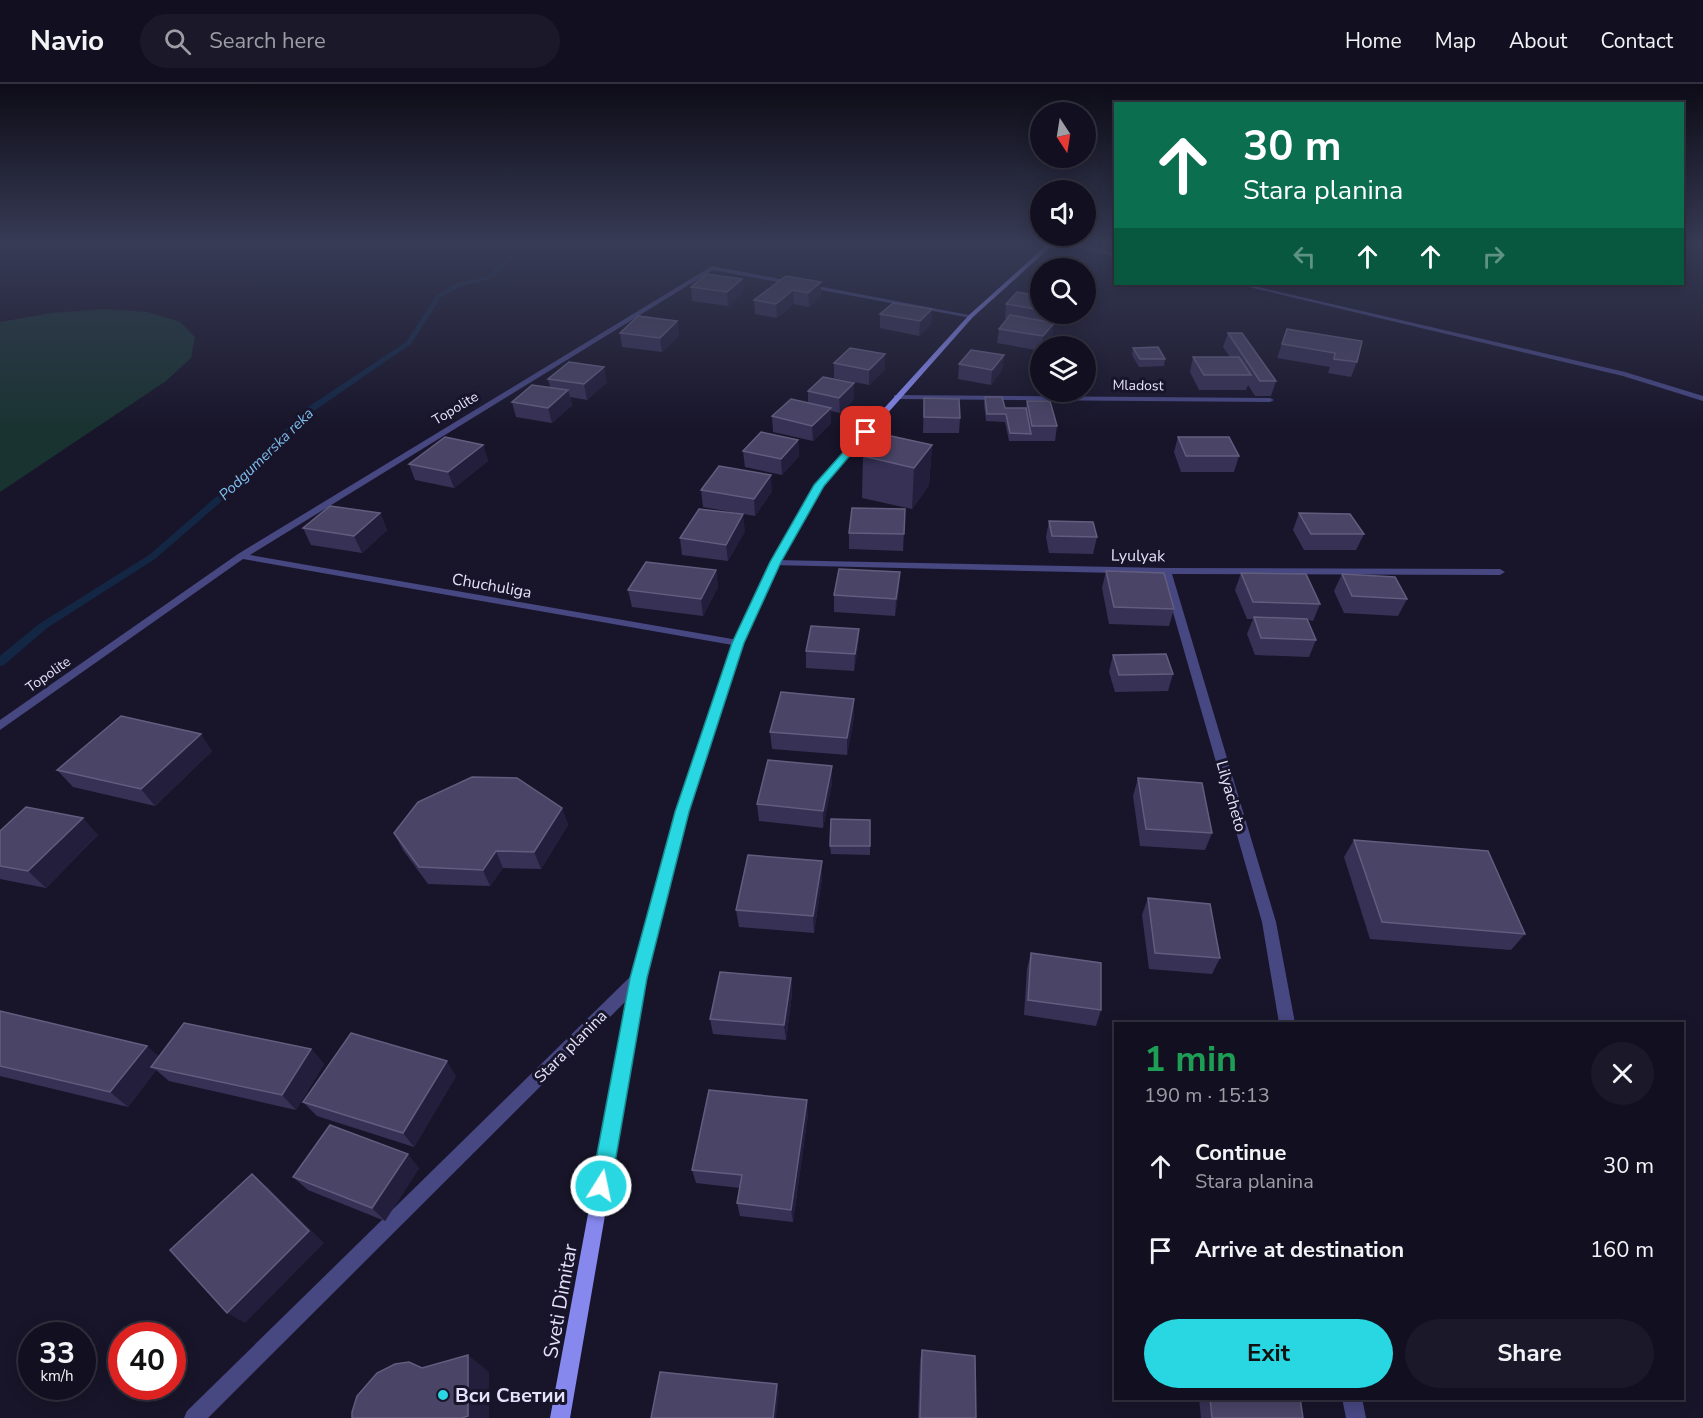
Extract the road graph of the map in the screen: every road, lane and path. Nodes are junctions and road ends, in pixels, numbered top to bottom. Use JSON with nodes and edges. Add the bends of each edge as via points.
{"nodes":[{"id":1,"x":651,"y":305,"type":"edge"},
{"id":2,"x":912,"y":305,"type":"edge"},
{"id":3,"x":982,"y":305,"type":"edge"},
{"id":4,"x":1330,"y":305,"type":"edge"},
{"id":5,"x":970,"y":316,"type":"junction"},
{"id":6,"x":897,"y":397,"type":"junction"},
{"id":7,"x":1703,"y":399,"type":"edge"},
{"id":8,"x":1270,"y":400,"type":"edge"},
{"id":9,"x":241,"y":556,"type":"junction"},
{"id":10,"x":775,"y":562,"type":"junction"},
{"id":11,"x":1166,"y":571,"type":"junction"},
{"id":12,"x":1500,"y":572,"type":"dead end"},
{"id":13,"x":738,"y":643,"type":"junction"},
{"id":14,"x":0,"y":726,"type":"edge"},
{"id":15,"x":639,"y":978,"type":"junction"},
{"id":16,"x":1287,"y":1022,"type":"edge"},
{"id":17,"x":1352,"y":1400,"type":"edge"},
{"id":18,"x":194,"y":1418,"type":"edge"},
{"id":19,"x":560,"y":1418,"type":"edge"},
{"id":20,"x":1356,"y":1418,"type":"edge"}],
"edges":[{"from":1,"to":9,"type":"street","name":"Topolite"},
{"from":2,"to":5,"type":"street","name":"Topolite"},
{"from":3,"to":5,"type":"street"},
{"from":4,"to":7,"type":"street","via":[[1625,374]]},
{"from":5,"to":6,"type":"street"},
{"from":6,"to":8,"type":"street","name":"Mladost"},
{"from":6,"to":10,"type":"street","via":[[819,485]]},
{"from":9,"to":13,"type":"street","name":"Chuchuliga"},
{"from":9,"to":14,"type":"street","name":"Topolite"},
{"from":10,"to":11,"type":"street","name":"Lyulyak"},
{"from":10,"to":13,"type":"street"},
{"from":11,"to":12,"type":"street","name":"Lyulyak"},
{"from":11,"to":16,"type":"street","name":"Lilyacheto","via":[[1269,922]]},
{"from":13,"to":15,"type":"street","via":[[682,812]]},
{"from":15,"to":18,"type":"street","name":"Stara planina"},
{"from":15,"to":19,"type":"street","name":"Sveti Dimitar"},
{"from":17,"to":20,"type":"street"}]}
